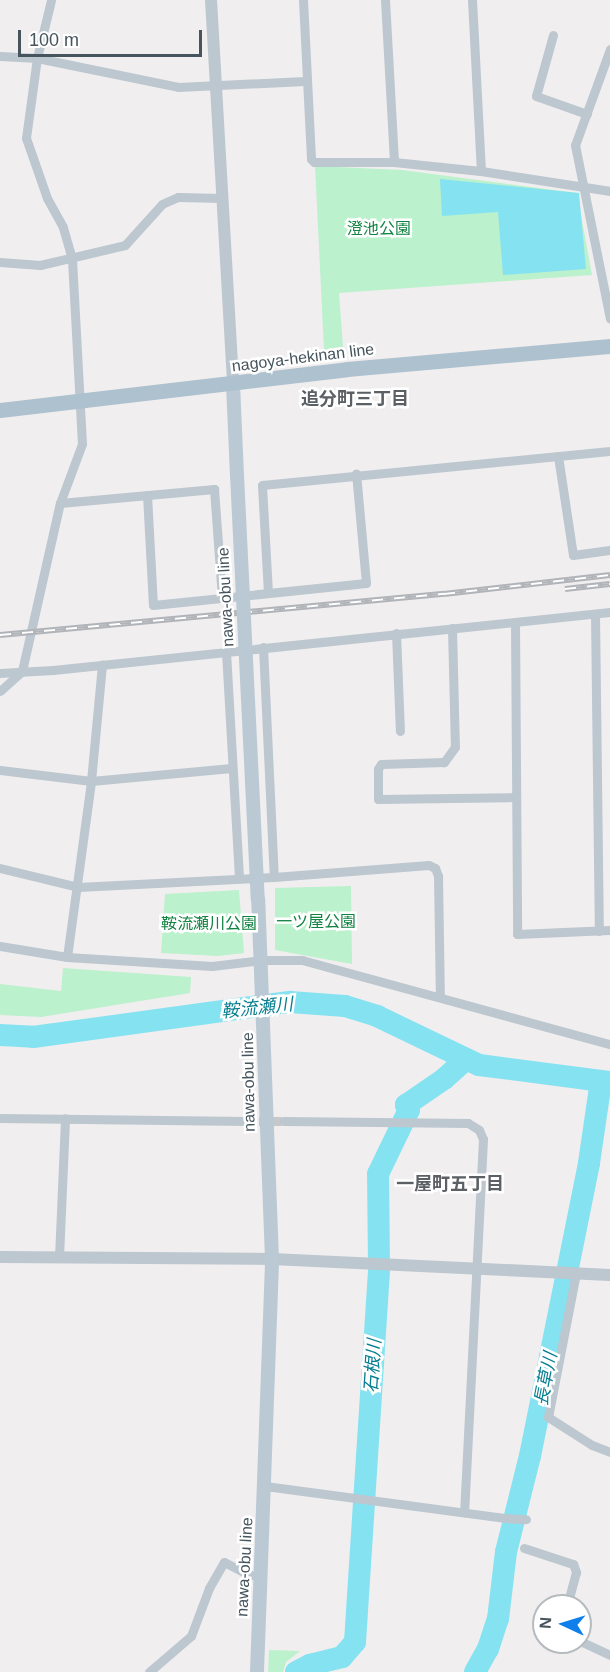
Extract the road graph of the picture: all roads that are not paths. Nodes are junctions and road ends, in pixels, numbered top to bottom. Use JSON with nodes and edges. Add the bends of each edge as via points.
{"nodes":[{"id":1,"x":51,"y":0,"type":"edge"},
{"id":2,"x":211,"y":0,"type":"edge"},
{"id":3,"x":303,"y":0,"type":"edge"},
{"id":4,"x":385,"y":0,"type":"edge"},
{"id":5,"x":472,"y":0,"type":"edge"},
{"id":6,"x":553,"y":35,"type":"dead end"},
{"id":7,"x":610,"y":49,"type":"edge"},
{"id":8,"x":0,"y":56,"type":"edge"},
{"id":9,"x":37,"y":58,"type":"junction"},
{"id":10,"x":305,"y":81,"type":"junction"},
{"id":11,"x":215,"y":86,"type":"junction"},
{"id":12,"x":586,"y":114,"type":"junction"},
{"id":13,"x":394,"y":162,"type":"junction"},
{"id":14,"x":481,"y":171,"type":"junction"},
{"id":15,"x":584,"y":188,"type":"junction"},
{"id":16,"x":610,"y":191,"type":"edge"},
{"id":17,"x":222,"y":198,"type":"junction"},
{"id":18,"x":72,"y":259,"type":"junction"},
{"id":19,"x":0,"y":263,"type":"edge"},
{"id":20,"x":610,"y":318,"type":"edge"},
{"id":21,"x":610,"y":346,"type":"edge"},
{"id":22,"x":233,"y":384,"type":"junction"},
{"id":23,"x":81,"y":401,"type":"junction"},
{"id":24,"x":0,"y":411,"type":"edge"},
{"id":25,"x":610,"y":451,"type":"edge"},
{"id":26,"x":558,"y":456,"type":"junction"},
{"id":27,"x":356,"y":473,"type":"junction"},
{"id":28,"x":147,"y":495,"type":"junction"},
{"id":29,"x":60,"y":503,"type":"junction"},
{"id":30,"x":610,"y":550,"type":"edge"},
{"id":31,"x":268,"y":592,"type":"junction"},
{"id":32,"x":222,"y":597,"type":"junction"},
{"id":33,"x":610,"y":612,"type":"edge"},
{"id":34,"x":595,"y":614,"type":"junction"},
{"id":35,"x":515,"y":623,"type":"junction"},
{"id":36,"x":452,"y":628,"type":"junction"},
{"id":37,"x":396,"y":633,"type":"junction"},
{"id":38,"x":263,"y":646,"type":"junction"},
{"id":39,"x":226,"y":652,"type":"junction"},
{"id":40,"x":102,"y":665,"type":"junction"},
{"id":41,"x":22,"y":671,"type":"junction"},
{"id":42,"x":0,"y":673,"type":"edge"},
{"id":43,"x":0,"y":691,"type":"edge"},
{"id":44,"x":400,"y":731,"type":"dead end"},
{"id":45,"x":231,"y":768,"type":"junction"},
{"id":46,"x":0,"y":770,"type":"edge"},
{"id":47,"x":91,"y":781,"type":"junction"},
{"id":48,"x":516,"y":797,"type":"junction"},
{"id":49,"x":0,"y":868,"type":"edge"},
{"id":50,"x":274,"y":878,"type":"junction"},
{"id":51,"x":239,"y":879,"type":"junction"},
{"id":52,"x":78,"y":887,"type":"junction"},
{"id":53,"x":610,"y":930,"type":"edge"},
{"id":54,"x":599,"y":931,"type":"junction"},
{"id":55,"x":0,"y":946,"type":"edge"},
{"id":56,"x":68,"y":957,"type":"junction"},
{"id":57,"x":261,"y":964,"type":"junction"},
{"id":58,"x":440,"y":997,"type":"junction"},
{"id":59,"x":610,"y":1044,"type":"edge"},
{"id":60,"x":0,"y":1118,"type":"edge"},
{"id":61,"x":65,"y":1118,"type":"junction"},
{"id":62,"x":246,"y":1121,"type":"tunnel mouth"},
{"id":63,"x":284,"y":1121,"type":"tunnel mouth"},
{"id":64,"x":0,"y":1257,"type":"edge"},
{"id":65,"x":59,"y":1257,"type":"junction"},
{"id":66,"x":272,"y":1259,"type":"junction"},
{"id":67,"x":478,"y":1269,"type":"junction"},
{"id":68,"x":576,"y":1272,"type":"junction"},
{"id":69,"x":610,"y":1275,"type":"edge"},
{"id":70,"x":610,"y":1452,"type":"edge"},
{"id":71,"x":265,"y":1486,"type":"junction"},
{"id":72,"x":464,"y":1513,"type":"junction"},
{"id":73,"x":526,"y":1519,"type":"dead end"},
{"id":74,"x":524,"y":1548,"type":"dead end"},
{"id":75,"x":261,"y":1576,"type":"junction"},
{"id":76,"x":570,"y":1594,"type":"edge"},
{"id":77,"x":592,"y":1647,"type":"edge"},
{"id":78,"x":610,"y":1655,"type":"edge"},
{"id":79,"x":149,"y":1672,"type":"edge"},
{"id":80,"x":257,"y":1672,"type":"edge"}],
"edges":[{"from":1,"to":9,"type":"street"},
{"from":2,"to":11,"type":"street"},
{"from":3,"to":10,"type":"street"},
{"from":4,"to":13,"type":"street"},
{"from":5,"to":14,"type":"street"},
{"from":6,"to":12,"type":"street","via":[[536,96]]},
{"from":7,"to":12,"type":"street"},
{"from":8,"to":9,"type":"street"},
{"from":9,"to":11,"type":"street","via":[[178,87]]},
{"from":9,"to":18,"type":"street","via":[[26,138]]},
{"from":10,"to":11,"type":"street"},
{"from":10,"to":13,"type":"street","via":[[310,159]]},
{"from":11,"to":17,"type":"street"},
{"from":12,"to":15,"type":"street","via":[[575,145]]},
{"from":13,"to":14,"type":"street"},
{"from":14,"to":15,"type":"street"},
{"from":15,"to":16,"type":"street"},
{"from":15,"to":20,"type":"street"},
{"from":17,"to":18,"type":"street","via":[[178,198],[162,204],[125,245]]},
{"from":17,"to":22,"type":"street"},
{"from":18,"to":19,"type":"street","via":[[40,265]]},
{"from":18,"to":23,"type":"street"},
{"from":21,"to":22,"type":"main road","name":"nagoya-hekinan line","via":[[347,369]]},
{"from":22,"to":23,"type":"main road","name":"nagoya-hekinan line"},
{"from":22,"to":57,"type":"main road","name":"nawa-obu line","bridge":true},
{"from":23,"to":24,"type":"main road","name":"nagoya-hekinan line"},
{"from":23,"to":29,"type":"street","via":[[82,444]]},
{"from":25,"to":26,"type":"street"},
{"from":26,"to":27,"type":"street"},
{"from":26,"to":30,"type":"street","via":[[573,555]]},
{"from":27,"to":31,"type":"street","via":[[262,485]]},
{"from":27,"to":31,"type":"street","via":[[366,583]]},
{"from":28,"to":29,"type":"street"},
{"from":28,"to":32,"type":"street","via":[[214,489]]},
{"from":28,"to":32,"type":"street","via":[[153,604]]},
{"from":29,"to":41,"type":"street"},
{"from":31,"to":32,"type":"street"},
{"from":33,"to":34,"type":"street"},
{"from":34,"to":35,"type":"street"},
{"from":34,"to":54,"type":"street"},
{"from":35,"to":36,"type":"street"},
{"from":35,"to":48,"type":"street"},
{"from":36,"to":37,"type":"street"},
{"from":36,"to":48,"type":"street","via":[[455,747],[444,762],[381,764],[378,799]]},
{"from":37,"to":38,"type":"street"},
{"from":37,"to":44,"type":"street"},
{"from":38,"to":39,"type":"street"},
{"from":38,"to":50,"type":"street"},
{"from":39,"to":40,"type":"street"},
{"from":39,"to":45,"type":"street"},
{"from":40,"to":41,"type":"street"},
{"from":40,"to":47,"type":"street"},
{"from":41,"to":42,"type":"street"},
{"from":41,"to":43,"type":"street"},
{"from":45,"to":47,"type":"street"},
{"from":45,"to":51,"type":"street"},
{"from":46,"to":47,"type":"street"},
{"from":47,"to":52,"type":"street"},
{"from":48,"to":54,"type":"street","via":[[517,934]]},
{"from":49,"to":52,"type":"street"},
{"from":50,"to":51,"type":"street"},
{"from":50,"to":58,"type":"street","via":[[435,868]]},
{"from":51,"to":52,"type":"street"},
{"from":52,"to":56,"type":"street"},
{"from":53,"to":54,"type":"street"},
{"from":55,"to":56,"type":"street"},
{"from":56,"to":57,"type":"street","via":[[212,966]]},
{"from":57,"to":58,"type":"street","via":[[302,960]]},
{"from":57,"to":66,"type":"main road","name":"nawa-obu line"},
{"from":58,"to":59,"type":"street"},
{"from":60,"to":61,"type":"street"},
{"from":61,"to":62,"type":"street"},
{"from":61,"to":65,"type":"street"},
{"from":63,"to":67,"type":"street","via":[[468,1123],[479,1130],[483,1138]]},
{"from":64,"to":65,"type":"street"},
{"from":65,"to":66,"type":"street"},
{"from":66,"to":67,"type":"street"},
{"from":66,"to":71,"type":"main road","name":"nawa-obu line"},
{"from":67,"to":68,"type":"street"},
{"from":67,"to":72,"type":"street"},
{"from":68,"to":69,"type":"street"},
{"from":68,"to":70,"type":"street","via":[[548,1417]]},
{"from":71,"to":72,"type":"street"},
{"from":71,"to":75,"type":"main road","name":"nawa-obu line"},
{"from":72,"to":73,"type":"street"},
{"from":74,"to":76,"type":"street","via":[[573,1564],[576,1572]]},
{"from":75,"to":79,"type":"street","via":[[224,1562],[209,1588],[191,1636]]},
{"from":75,"to":80,"type":"main road","name":"nawa-obu line"},
{"from":77,"to":78,"type":"street"}]}
